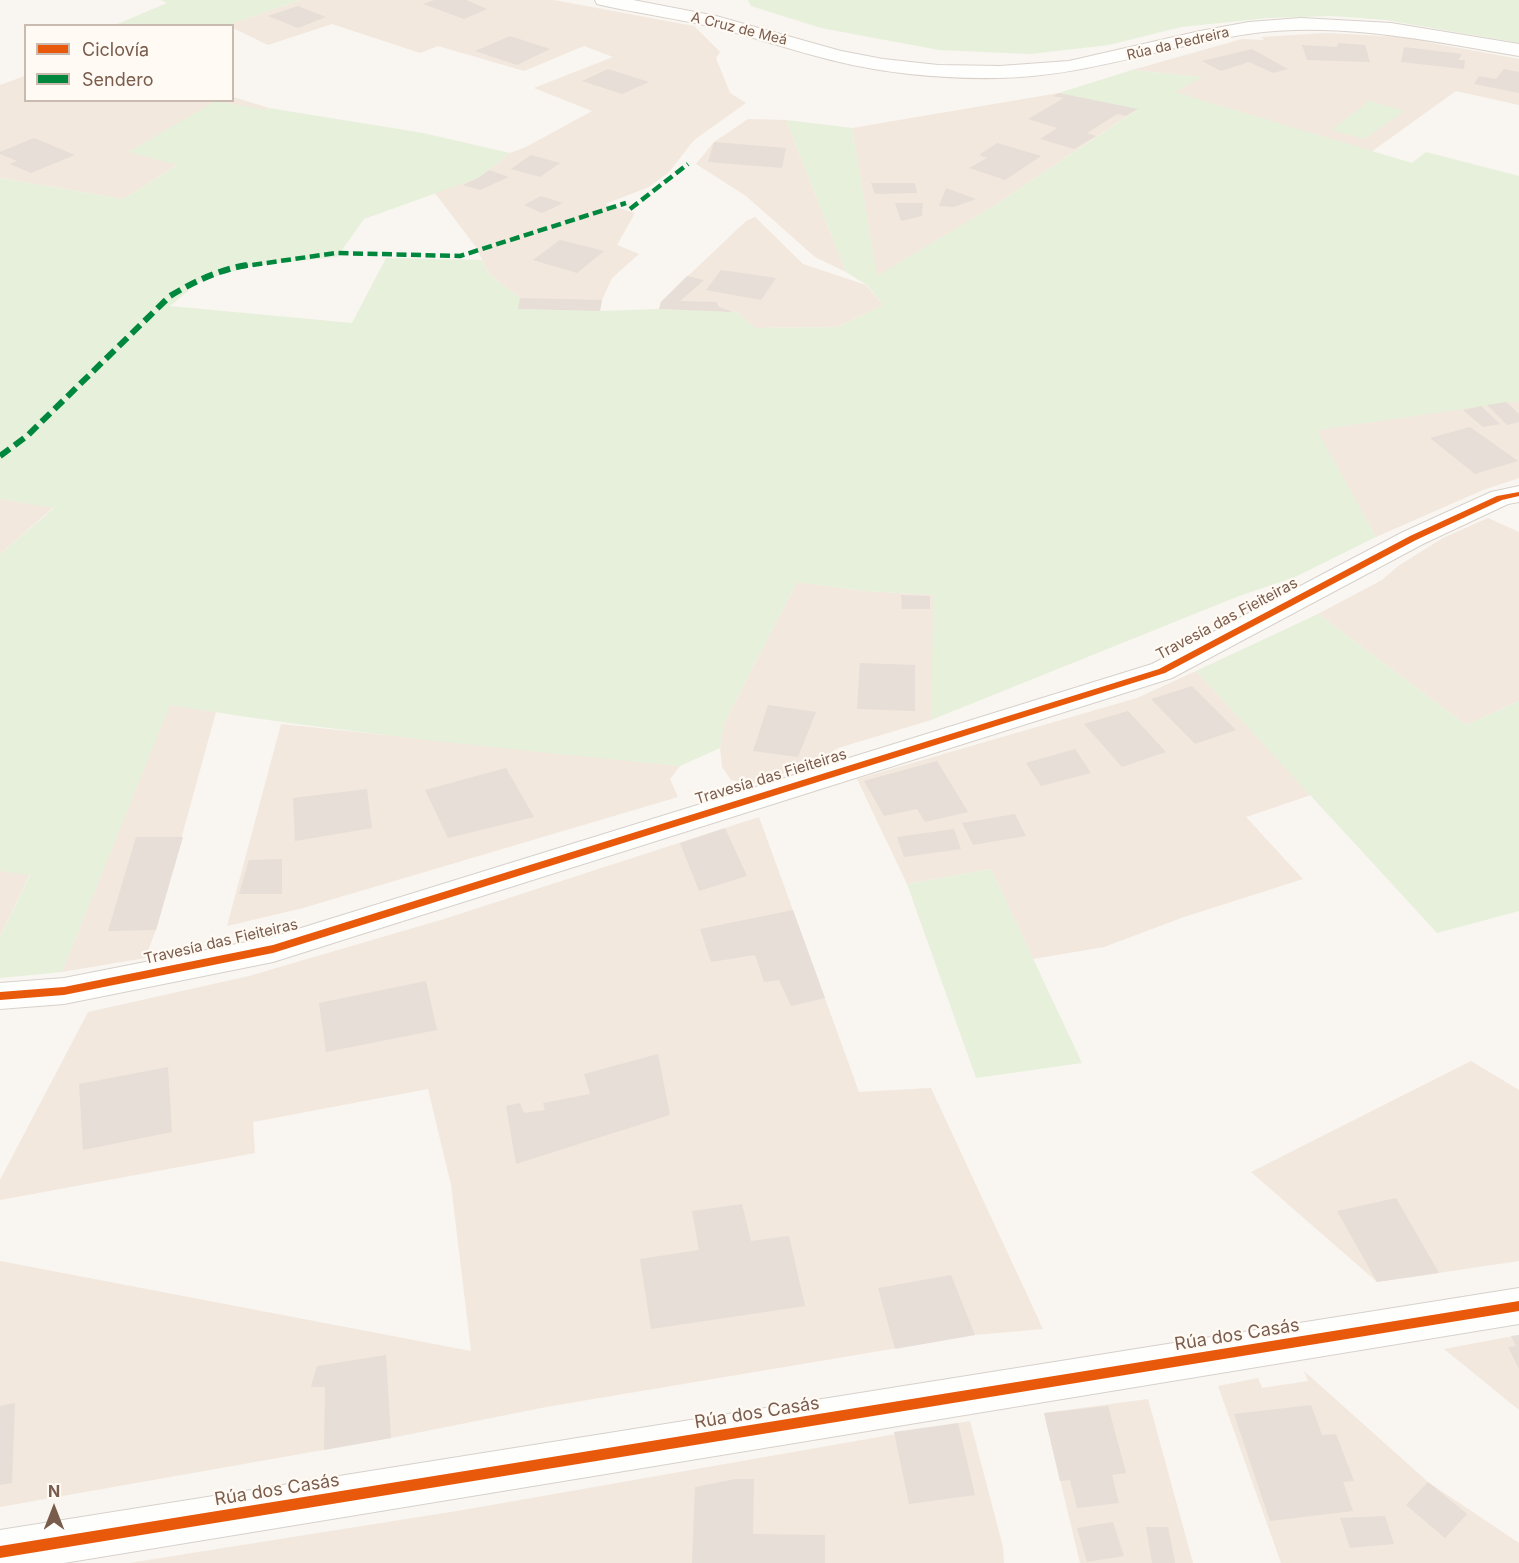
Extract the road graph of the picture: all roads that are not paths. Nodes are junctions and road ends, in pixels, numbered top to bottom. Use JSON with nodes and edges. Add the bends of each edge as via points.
{"nodes":[{"id":1,"x":604,"y":0,"type":"edge"},
{"id":2,"x":1519,"y":50,"type":"edge"},
{"id":3,"x":838,"y":56,"type":"joint"},
{"id":4,"x":1519,"y":494,"type":"edge"},
{"id":5,"x":0,"y":996,"type":"edge"},
{"id":6,"x":1519,"y":1306,"type":"edge"},
{"id":7,"x":0,"y":1552,"type":"edge"}],
"edges":[{"from":1,"to":3,"type":"street","name":"A Cruz de Meá","via":[[716,22]]},
{"from":2,"to":3,"type":"street","name":"Rúa da Pedreira","via":[[1391,29],[1301,24],[1200,37],[1069,68],[938,71]]},
{"from":4,"to":5,"type":"street","name":"Travesía das Fieiteiras","via":[[1500,498],[1413,538],[1162,671],[273,949],[64,992]]},
{"from":6,"to":7,"type":"street","name":"Rúa dos Casás"}]}
